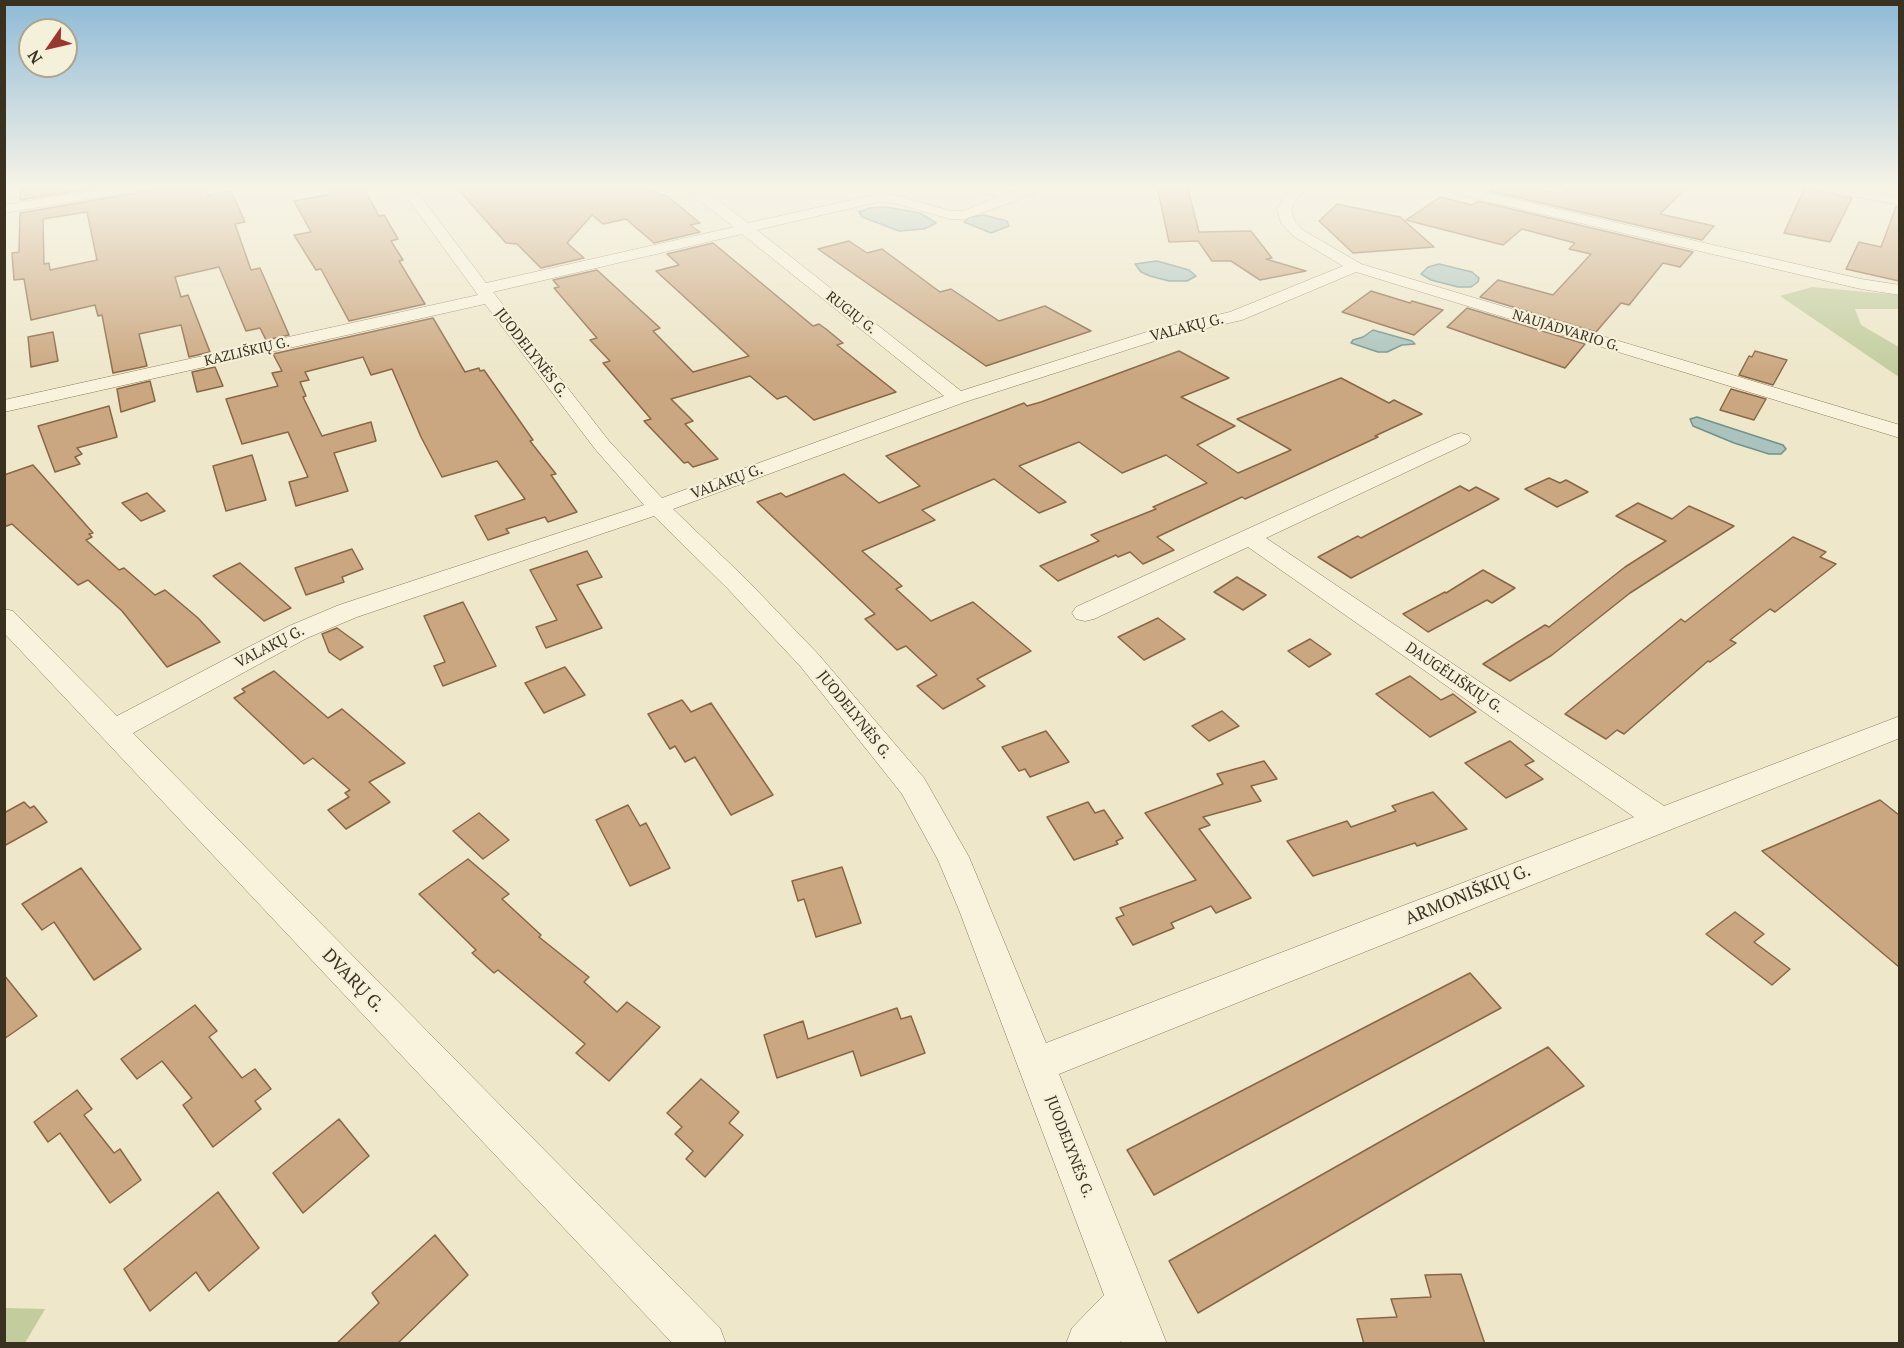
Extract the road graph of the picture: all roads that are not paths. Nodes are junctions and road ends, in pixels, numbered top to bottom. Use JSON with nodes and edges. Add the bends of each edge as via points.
{"nodes":[{"id":1,"x":452,"y":248,"type":"edge"},
{"id":2,"x":668,"y":248,"type":"edge"},
{"id":3,"x":769,"y":248,"type":"edge"},
{"id":4,"x":1323,"y":248,"type":"edge"},
{"id":5,"x":1706,"y":248,"type":"edge"},
{"id":6,"x":1355,"y":267,"type":"junction"},
{"id":7,"x":1899,"y":290,"type":"edge"},
{"id":8,"x":485,"y":293,"type":"junction"},
{"id":9,"x":958,"y":398,"type":"junction"},
{"id":10,"x":4,"y":406,"type":"edge"},
{"id":11,"x":1899,"y":432,"type":"edge"},
{"id":12,"x":1461,"y":439,"type":"dead end"},
{"id":13,"x":657,"y":506,"type":"junction"},
{"id":14,"x":1249,"y":537,"type":"junction"},
{"id":15,"x":1085,"y":614,"type":"dead end"},
{"id":16,"x":4,"y":617,"type":"edge"},
{"id":17,"x":1899,"y":726,"type":"edge"},
{"id":18,"x":113,"y":731,"type":"junction"},
{"id":19,"x":1660,"y":819,"type":"junction"},
{"id":20,"x":1037,"y":1065,"type":"junction"},
{"id":21,"x":1129,"y":1300,"type":"junction"},
{"id":22,"x":704,"y":1344,"type":"edge"},
{"id":23,"x":1088,"y":1344,"type":"edge"},
{"id":24,"x":1145,"y":1344,"type":"edge"}],
"edges":[{"from":1,"to":8,"type":"street","name":"JUODELYNĖS G."},
{"from":2,"to":8,"type":"street","name":"KAZLIŠKIŲ G."},
{"from":3,"to":9,"type":"street","name":"RUGIŲ G."},
{"from":4,"to":6,"type":"street","name":"NAUJADVARIO G."},
{"from":5,"to":7,"type":"street"},
{"from":6,"to":9,"type":"street","name":"VALAKŲ G.","via":[[1236,316],[1159,334]]},
{"from":6,"to":11,"type":"street","name":"NAUJADVARIO G."},
{"from":8,"to":10,"type":"street","name":"KAZLIŠKIŲ G."},
{"from":8,"to":13,"type":"street","name":"JUODELYNĖS G.","via":[[602,445]]},
{"from":9,"to":13,"type":"street","name":"VALAKŲ G."},
{"from":12,"to":14,"type":"street"},
{"from":13,"to":18,"type":"street","name":"VALAKŲ G.","via":[[348,611],[298,632]]},
{"from":13,"to":20,"type":"street","name":"JUODELYNĖS G.","via":[[810,661],[912,786],[953,857]]},
{"from":14,"to":15,"type":"street"},
{"from":14,"to":19,"type":"street","name":"DAUGĖLIŠKIŲ G."},
{"from":16,"to":18,"type":"street","name":"DVARŲ G."},
{"from":17,"to":19,"type":"street","name":"ARMONIŠKIŲ G."},
{"from":18,"to":22,"type":"street","name":"DVARŲ G."},
{"from":19,"to":20,"type":"street","name":"ARMONIŠKIŲ G."},
{"from":20,"to":21,"type":"street","name":"JUODELYNĖS G."},
{"from":21,"to":23,"type":"street"},
{"from":21,"to":24,"type":"street","name":"JUODELYNĖS G."}]}
